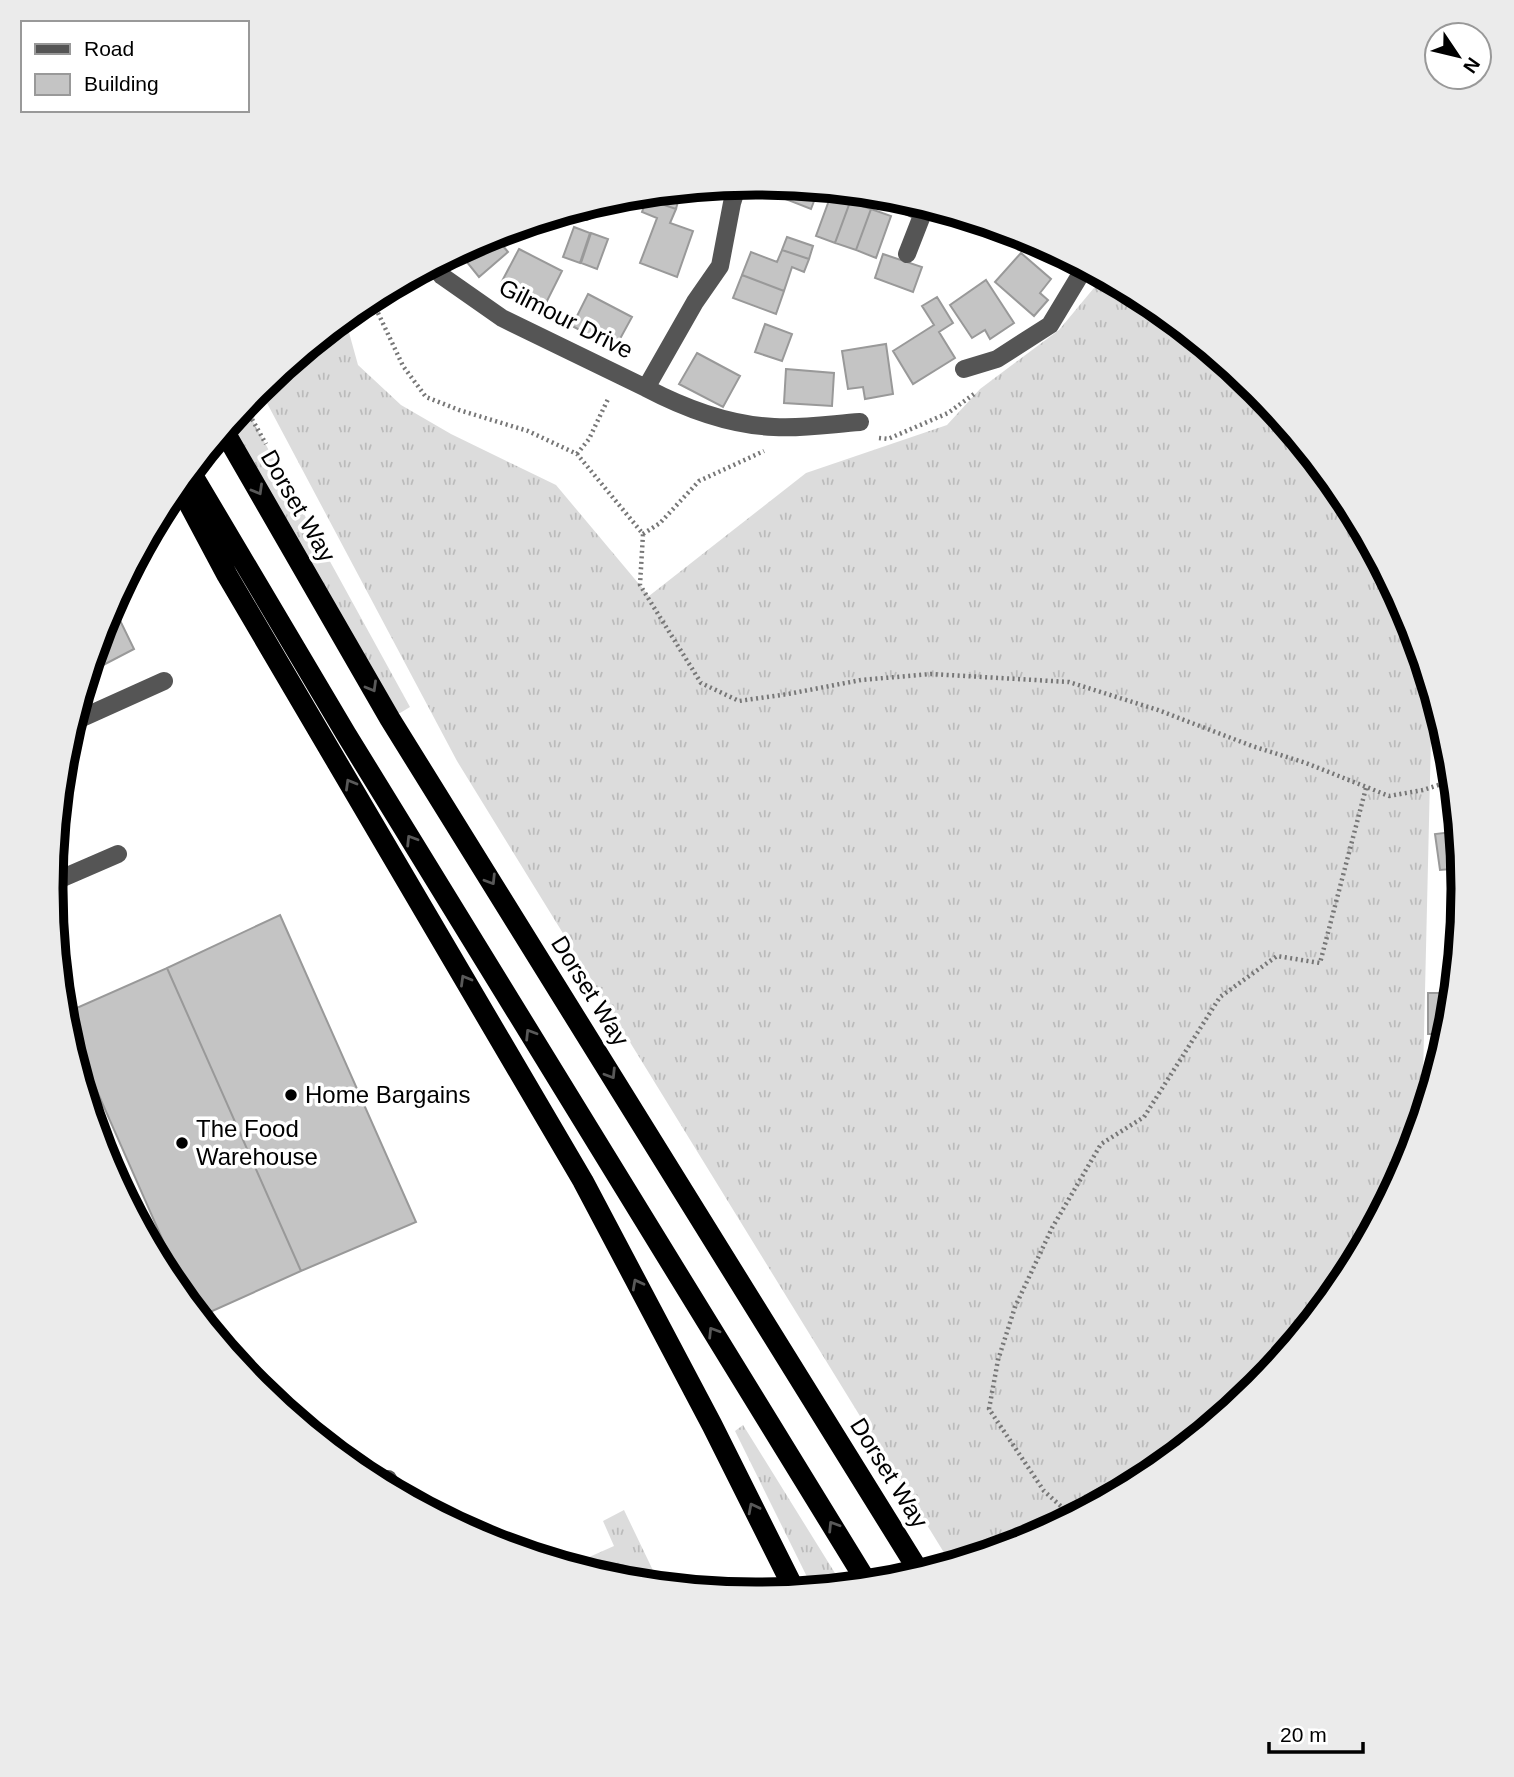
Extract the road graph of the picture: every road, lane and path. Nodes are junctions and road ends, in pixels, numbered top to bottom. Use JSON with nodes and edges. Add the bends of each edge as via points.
{"nodes":[{"id":1,"x":735,"y":195,"type":"edge"},
{"id":2,"x":922,"y":215,"type":"edge"},
{"id":3,"x":907,"y":254,"type":"dead end"},
{"id":4,"x":439,"y":272,"type":"edge"},
{"id":5,"x":1080,"y":275,"type":"edge"},
{"id":6,"x":376,"y":308,"type":"edge"},
{"id":7,"x":964,"y":369,"type":"dead end"},
{"id":8,"x":617,"y":374,"type":"junction"},
{"id":9,"x":646,"y":387,"type":"junction"},
{"id":10,"x":860,"y":422,"type":"dead end"},
{"id":11,"x":229,"y":439,"type":"edge"},
{"id":12,"x":576,"y":454,"type":"junction"},
{"id":13,"x":196,"y":481,"type":"edge"},
{"id":14,"x":184,"y":497,"type":"edge"},
{"id":15,"x":164,"y":681,"type":"dead end"},
{"id":16,"x":85,"y":717,"type":"edge"},
{"id":17,"x":1443,"y":784,"type":"edge"},
{"id":18,"x":1366,"y":788,"type":"junction"},
{"id":19,"x":118,"y":854,"type":"dead end"},
{"id":20,"x":63,"y":878,"type":"edge"},
{"id":21,"x":1065,"y":1510,"type":"edge"},
{"id":22,"x":914,"y":1564,"type":"edge"},
{"id":23,"x":862,"y":1574,"type":"edge"},
{"id":24,"x":790,"y":1581,"type":"edge"}],
"edges":[{"from":1,"to":9,"type":"street","name":"Gilmour Drive","via":[[720,266]]},
{"from":2,"to":3,"type":"street"},
{"from":4,"to":8,"type":"street","name":"Gilmour Drive","via":[[502,318]]},
{"from":5,"to":7,"type":"street","via":[[1050,325],[997,359]]},
{"from":6,"to":12,"type":"path","via":[[403,366],[426,397],[528,431]]},
{"from":8,"to":9,"type":"street","name":"Gilmour Drive"},
{"from":8,"to":12,"type":"path","via":[[620,378],[589,439]]},
{"from":9,"to":10,"type":"street","name":"Gilmour Drive","via":[[712,417],[774,427]]},
{"from":11,"to":22,"type":"highway","name":"Dorset Way","one_way":true,"via":[[390,719]]},
{"from":12,"to":18,"type":"path","via":[[643,534],[640,585],[677,648],[701,683],[739,701],[861,680],[931,674],[1069,682],[1158,710]]},
{"from":23,"to":13,"type":"highway","one_way":true},
{"from":24,"to":14,"type":"highway","one_way":true,"via":[[583,1181]]},
{"from":15,"to":16,"type":"street"},
{"from":17,"to":18,"type":"path","via":[[1389,796]]},
{"from":18,"to":21,"type":"path","via":[[1320,963],[1277,956],[1220,997],[1144,1116],[1101,1144],[1052,1228],[1015,1307],[989,1409],[1044,1491]]},
{"from":19,"to":20,"type":"street"}]}
